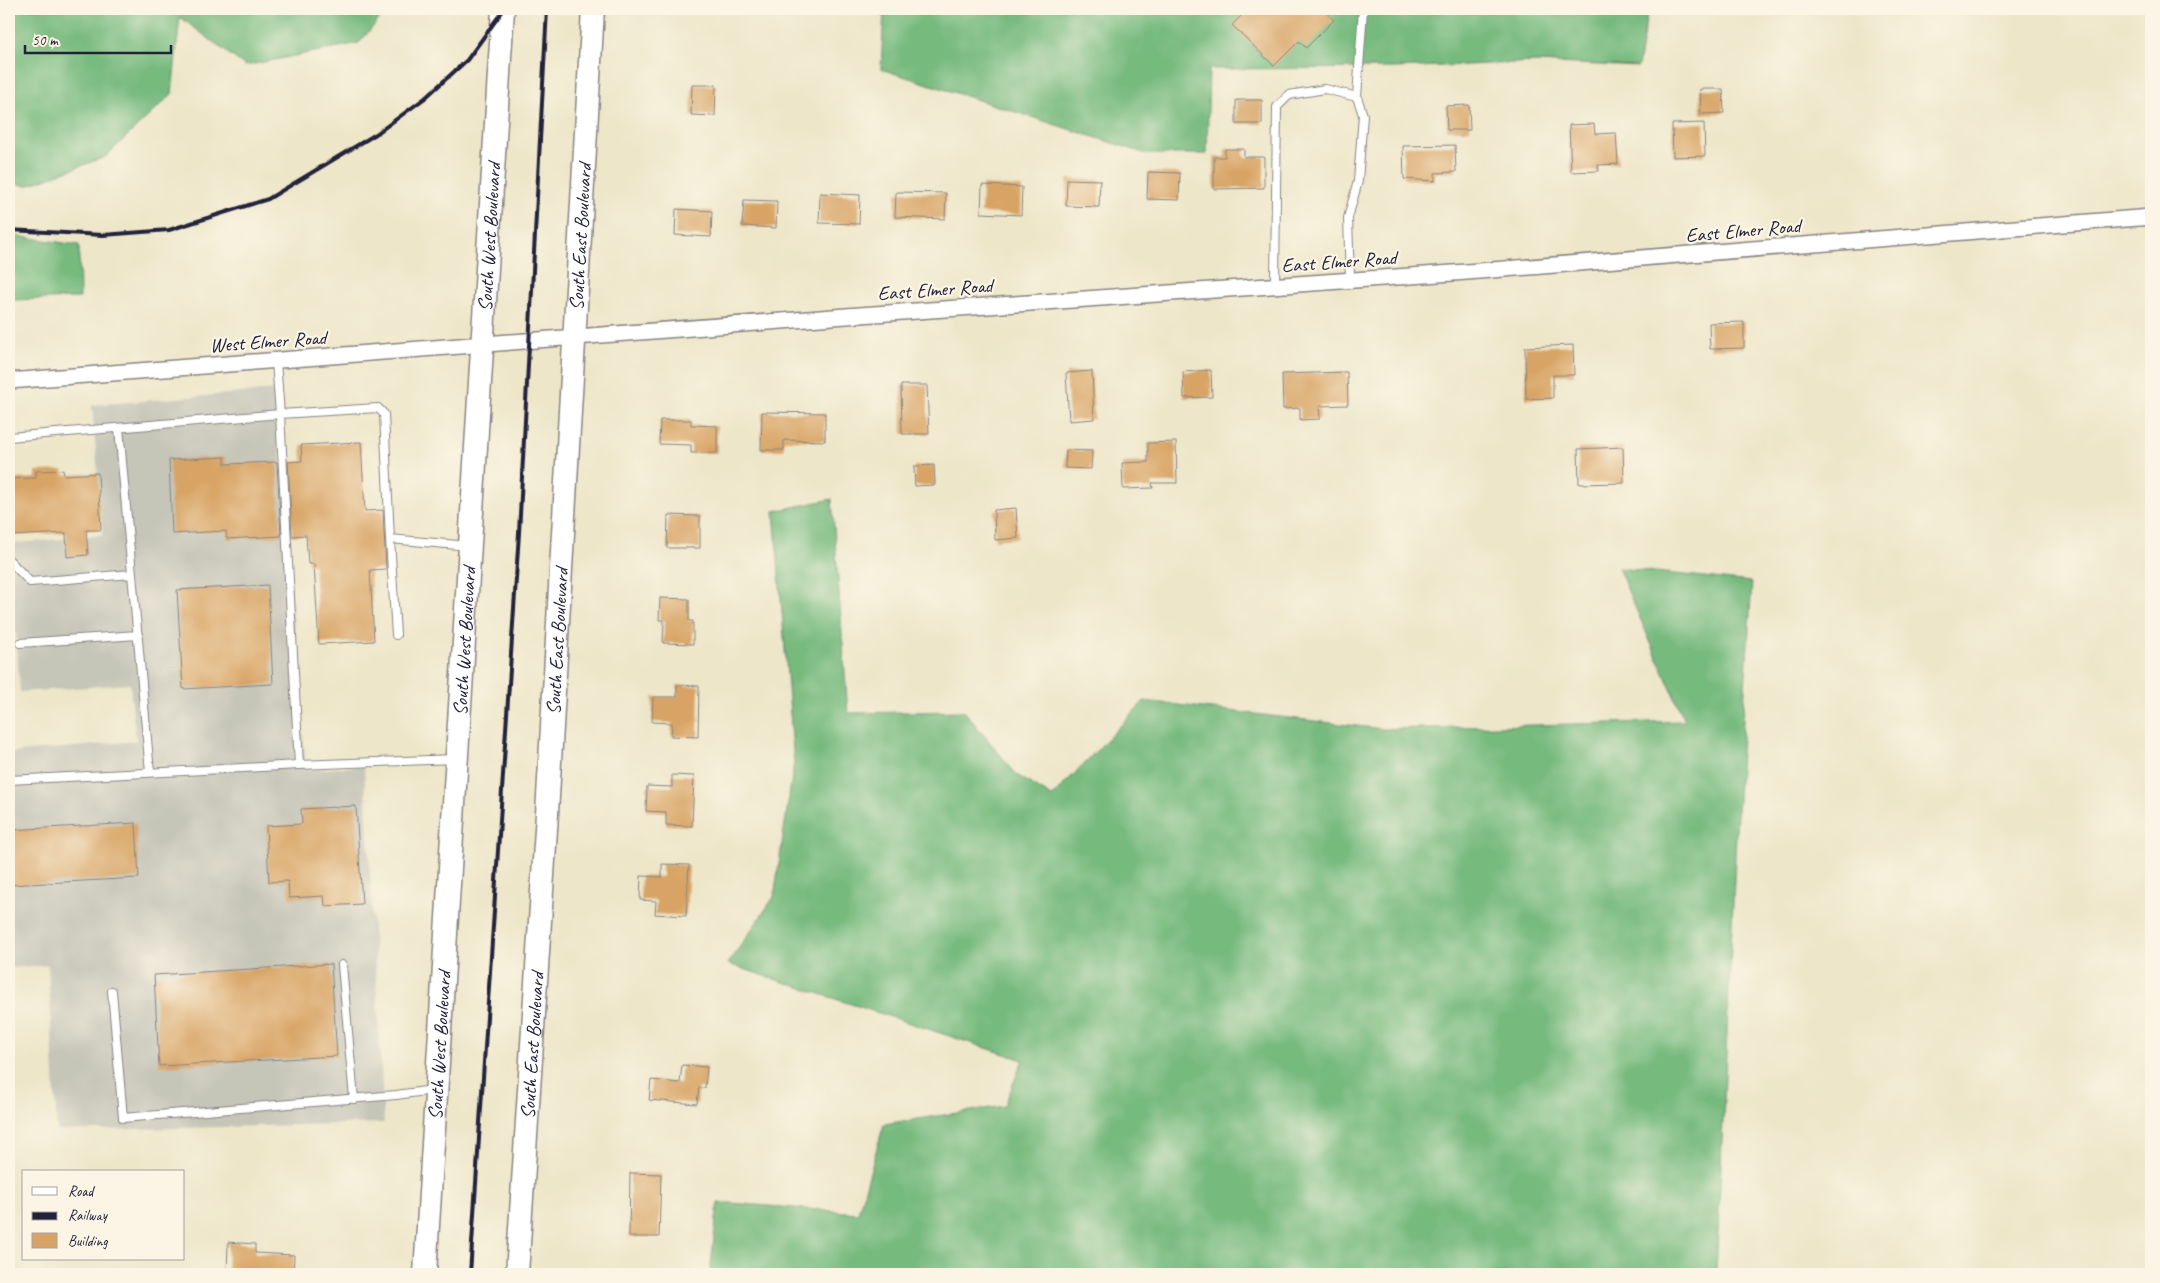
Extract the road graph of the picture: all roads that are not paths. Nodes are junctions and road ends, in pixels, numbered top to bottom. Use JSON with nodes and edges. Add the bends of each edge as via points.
{"nodes":[{"id":1,"x":502,"y":9,"type":"edge"},
{"id":2,"x":593,"y":9,"type":"edge"},
{"id":3,"x":1363,"y":9,"type":"edge"},
{"id":4,"x":1357,"y":97,"type":"junction"},
{"id":5,"x":2151,"y":217,"type":"edge"},
{"id":6,"x":1350,"y":280,"type":"junction"},
{"id":7,"x":1275,"y":286,"type":"junction"},
{"id":8,"x":575,"y":338,"type":"junction"},
{"id":9,"x":530,"y":341,"type":"joint"},
{"id":10,"x":482,"y":345,"type":"junction"},
{"id":11,"x":276,"y":361,"type":"junction"},
{"id":12,"x":9,"y":381,"type":"edge"},
{"id":13,"x":280,"y":414,"type":"junction"},
{"id":14,"x":119,"y":428,"type":"junction"},
{"id":15,"x":9,"y":437,"type":"edge"},
{"id":16,"x":390,"y":539,"type":"junction"},
{"id":17,"x":470,"y":546,"type":"junction"},
{"id":18,"x":9,"y":560,"type":"edge"},
{"id":19,"x":132,"y":574,"type":"junction"},
{"id":20,"x":138,"y":635,"type":"junction"},
{"id":21,"x":396,"y":635,"type":"dead end"},
{"id":22,"x":20,"y":643,"type":"dead end"},
{"id":23,"x":457,"y":759,"type":"junction"},
{"id":24,"x":299,"y":764,"type":"junction"},
{"id":25,"x":150,"y":772,"type":"junction"},
{"id":26,"x":9,"y":780,"type":"edge"},
{"id":27,"x":342,"y":965,"type":"dead end"},
{"id":28,"x":112,"y":991,"type":"dead end"},
{"id":29,"x":436,"y":1090,"type":"junction"},
{"id":30,"x":354,"y":1099,"type":"junction"},
{"id":31,"x":425,"y":1274,"type":"edge"},
{"id":32,"x":517,"y":1274,"type":"edge"}],
"edges":[{"from":1,"to":10,"type":"main road","name":"South West Boulevard"},
{"from":2,"to":8,"type":"main road","name":"South East Boulevard"},
{"from":3,"to":4,"type":"lane"},
{"from":4,"to":6,"type":"lane","via":[[1363,114],[1358,181],[1348,218]]},
{"from":4,"to":7,"type":"lane","via":[[1324,89],[1289,95],[1277,107]]},
{"from":5,"to":6,"type":"street","name":"East Elmer Road"},
{"from":6,"to":7,"type":"street","name":"East Elmer Road"},
{"from":7,"to":8,"type":"street","name":"East Elmer Road"},
{"from":8,"to":9,"type":"street","name":"East Elmer Road"},
{"from":8,"to":32,"type":"main road","name":"South East Boulevard"},
{"from":9,"to":10,"type":"street","name":"West Elmer Road"},
{"from":10,"to":11,"type":"street","name":"West Elmer Road"},
{"from":10,"to":17,"type":"main road","name":"South West Boulevard"},
{"from":11,"to":12,"type":"street","name":"West Elmer Road"},
{"from":11,"to":13,"type":"lane"},
{"from":13,"to":14,"type":"lane"},
{"from":13,"to":16,"type":"lane","via":[[371,407],[384,414]]},
{"from":13,"to":24,"type":"lane"},
{"from":14,"to":15,"type":"lane"},
{"from":14,"to":19,"type":"lane"},
{"from":16,"to":17,"type":"lane"},
{"from":16,"to":21,"type":"lane"},
{"from":17,"to":23,"type":"main road","name":"South West Boulevard"},
{"from":18,"to":19,"type":"lane","via":[[30,582]]},
{"from":19,"to":20,"type":"lane"},
{"from":20,"to":22,"type":"lane"},
{"from":20,"to":25,"type":"lane"},
{"from":23,"to":24,"type":"lane"},
{"from":23,"to":29,"type":"main road","name":"South West Boulevard"},
{"from":24,"to":25,"type":"lane"},
{"from":25,"to":26,"type":"lane"},
{"from":27,"to":30,"type":"lane"},
{"from":28,"to":30,"type":"lane","via":[[124,1118]]},
{"from":29,"to":30,"type":"lane"},
{"from":29,"to":31,"type":"main road","name":"South West Boulevard"}]}
